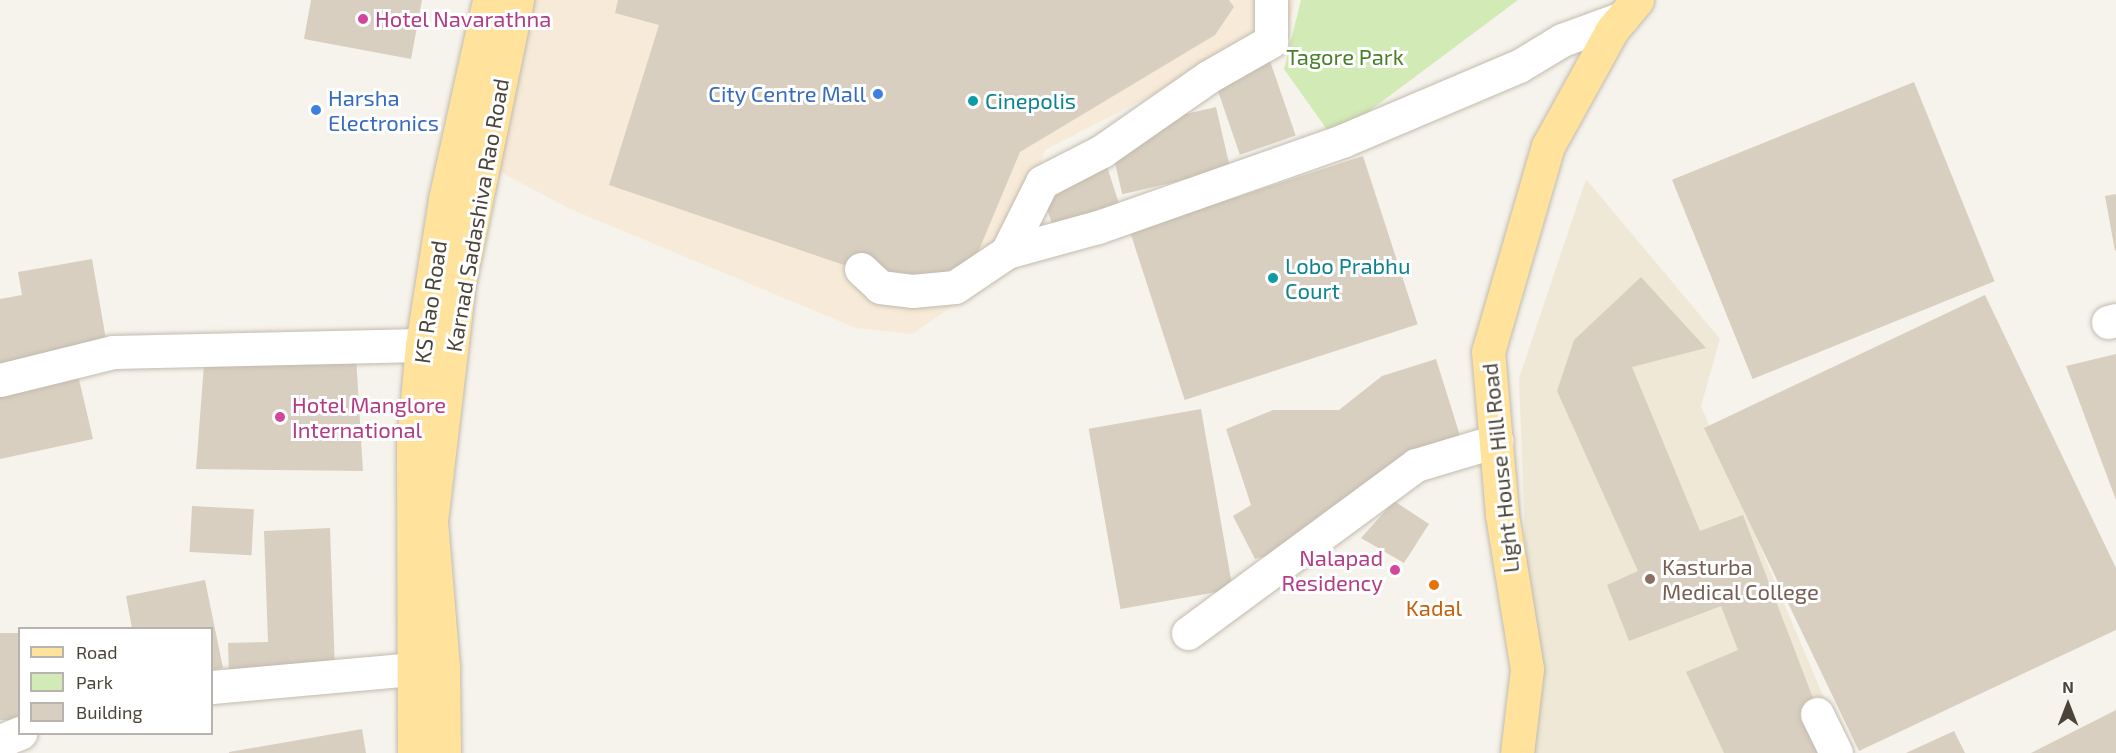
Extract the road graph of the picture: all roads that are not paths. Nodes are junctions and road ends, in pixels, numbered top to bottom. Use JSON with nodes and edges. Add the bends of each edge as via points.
{"nodes":[{"id":1,"x":489,"y":0,"type":"edge"},
{"id":2,"x":517,"y":0,"type":"edge"},
{"id":3,"x":1271,"y":0,"type":"edge"},
{"id":4,"x":1630,"y":9,"type":"edge"},
{"id":5,"x":1007,"y":252,"type":"junction"},
{"id":6,"x":861,"y":269,"type":"dead end"},
{"id":7,"x":422,"y":345,"type":"junction"},
{"id":8,"x":0,"y":380,"type":"edge"},
{"id":9,"x":1496,"y":441,"type":"junction"},
{"id":10,"x":1188,"y":633,"type":"dead end"},
{"id":11,"x":412,"y":669,"type":"junction"},
{"id":12,"x":213,"y":687,"type":"edge"},
{"id":13,"x":1817,"y":714,"type":"dead end"},
{"id":14,"x":18,"y":734,"type":"edge"},
{"id":15,"x":0,"y":741,"type":"edge"},
{"id":16,"x":414,"y":753,"type":"edge"},
{"id":17,"x":444,"y":753,"type":"edge"},
{"id":18,"x":1517,"y":753,"type":"edge"},
{"id":19,"x":1836,"y":753,"type":"edge"}],
"edges":[{"from":1,"to":7,"type":"main road","name":"KS Rao Road","via":[[445,199]]},
{"from":2,"to":17,"type":"main road","name":"Karnad Sadashiva Rao Road","via":[[459,283],[431,520],[443,667]]},
{"from":3,"to":5,"type":"street","via":[[1271,41],[1208,77],[1102,151],[1042,182]]},
{"from":4,"to":5,"type":"street","via":[[1562,40],[1519,66],[1342,141],[1098,227]]},
{"from":4,"to":9,"type":"main road","name":"Light House Hill Road","via":[[1548,146],[1488,352]]},
{"from":5,"to":6,"type":"street","via":[[955,287],[912,291],[880,287]]},
{"from":7,"to":8,"type":"street","via":[[113,352]]},
{"from":7,"to":11,"type":"main road","name":"KS Rao Road","via":[[413,444]]},
{"from":9,"to":10,"type":"street","via":[[1416,465]]},
{"from":9,"to":18,"type":"main road","name":"Light House Hill Road","via":[[1502,514],[1527,669]]},
{"from":11,"to":12,"type":"street"},
{"from":11,"to":16,"type":"main road","name":"KS Rao Road"},
{"from":13,"to":19,"type":"street"},
{"from":14,"to":15,"type":"street"}]}
